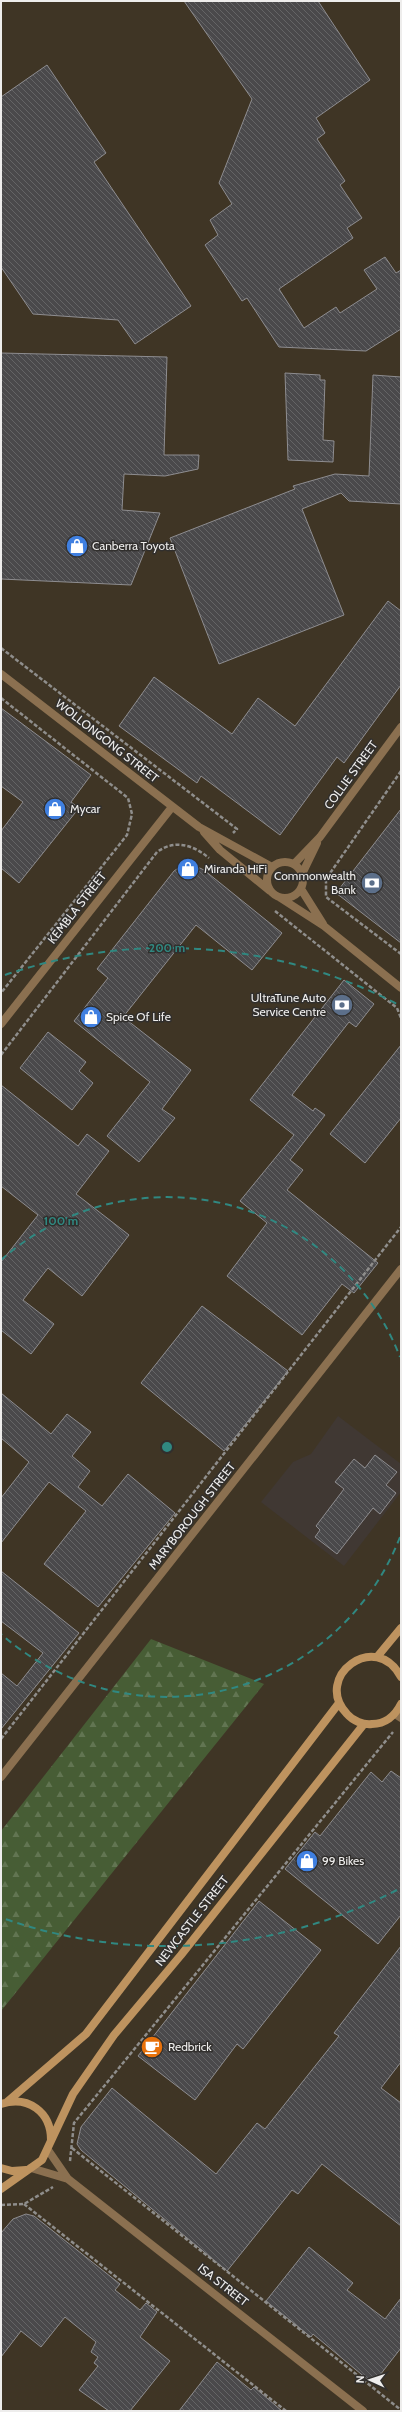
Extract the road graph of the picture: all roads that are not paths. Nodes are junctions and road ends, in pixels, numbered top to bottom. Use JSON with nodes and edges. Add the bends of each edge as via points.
{"nodes":[{"id":1,"x":1,"y":674,"type":"edge"},
{"id":2,"x":401,"y":727,"type":"edge"},
{"id":3,"x":172,"y":807,"type":"junction"},
{"id":4,"x":199,"y":827,"type":"junction"},
{"id":5,"x":320,"y":837,"type":"junction"},
{"id":6,"x":294,"y":864,"type":"junction"},
{"id":7,"x":272,"y":866,"type":"junction"},
{"id":8,"x":302,"y":874,"type":"junction"},
{"id":9,"x":300,"y":889,"type":"junction"},
{"id":10,"x":276,"y":895,"type":"junction"},
{"id":11,"x":324,"y":926,"type":"junction"},
{"id":12,"x":401,"y":988,"type":"edge"},
{"id":13,"x":1,"y":1024,"type":"edge"},
{"id":14,"x":401,"y":1269,"type":"edge"},
{"id":15,"x":401,"y":1628,"type":"edge"},
{"id":16,"x":378,"y":1657,"type":"junction"},
{"id":17,"x":401,"y":1677,"type":"edge"},
{"id":18,"x":339,"y":1703,"type":"junction"},
{"id":19,"x":401,"y":1704,"type":"edge"},
{"id":20,"x":398,"y":1716,"type":"edge"},
{"id":21,"x":364,"y":1724,"type":"junction"},
{"id":22,"x":1,"y":1777,"type":"edge"},
{"id":23,"x":4,"y":2103,"type":"edge"},
{"id":24,"x":51,"y":2141,"type":"junction"},
{"id":25,"x":48,"y":2150,"type":"junction"},
{"id":26,"x":1,"y":2168,"type":"edge"},
{"id":27,"x":29,"y":2169,"type":"junction"},
{"id":28,"x":68,"y":2179,"type":"junction"},
{"id":29,"x":1,"y":2189,"type":"edge"},
{"id":30,"x":363,"y":2411,"type":"edge"}],
"edges":[{"from":1,"to":3,"type":"street","name":"WOLLONGONG STREET"},
{"from":2,"to":5,"type":"street","name":"COLLIE STREET"},
{"from":3,"to":4,"type":"street","name":"WOLLONGONG STREET"},
{"from":3,"to":13,"type":"street","name":"KEMBLA STREET"},
{"from":4,"to":7,"type":"street","name":"WOLLONGONG STREET"},
{"from":4,"to":10,"type":"street","name":"WOLLONGONG STREET","via":[[220,850]]},
{"from":5,"to":6,"type":"street","name":"COLLIE STREET"},
{"from":5,"to":8,"type":"street","name":"COLLIE STREET"},
{"from":6,"to":7,"type":"street","via":[[283,861]]},
{"from":6,"to":8,"type":"street"},
{"from":7,"to":10,"type":"street","via":[[267,878]]},
{"from":8,"to":9,"type":"street"},
{"from":9,"to":10,"type":"street","via":[[290,897]]},
{"from":9,"to":11,"type":"street","name":"WOLLONGONG STREET"},
{"from":10,"to":11,"type":"street","name":"WOLLONGONG STREET"},
{"from":11,"to":12,"type":"street","name":"WOLLONGONG STREET"},
{"from":14,"to":22,"type":"street","name":"MARYBOROUGH STREET"},
{"from":15,"to":16,"type":"main road"},
{"from":16,"to":17,"type":"main road","via":[[392,1665]]},
{"from":16,"to":18,"type":"main road","via":[[360,1658],[345,1669],[337,1685]]},
{"from":18,"to":21,"type":"main road","via":[[349,1717]]},
{"from":18,"to":23,"type":"main road","name":"NEWCASTLE STREET","via":[[86,2034]]},
{"from":19,"to":20,"type":"main road"},
{"from":20,"to":21,"type":"main road","via":[[378,1724]]},
{"from":21,"to":24,"type":"main road","name":"NEWCASTLE STREET","via":[[181,1955],[114,2035],[73,2094]]},
{"from":23,"to":24,"type":"main road","name":"NEWCASTLE STREET","via":[[25,2102],[40,2111],[49,2125]]},
{"from":24,"to":25,"type":"main road","name":"NEWCASTLE STREET"},
{"from":25,"to":27,"type":"main road","name":"NEWCASTLE STREET","via":[[42,2160]]},
{"from":25,"to":28,"type":"street","name":"ISA STREET"},
{"from":26,"to":27,"type":"main road","via":[[12,2171]]},
{"from":27,"to":28,"type":"street","name":"ISA STREET"},
{"from":27,"to":29,"type":"main road","name":"NEWCASTLE STREET"},
{"from":28,"to":30,"type":"street","name":"ISA STREET"}]}
